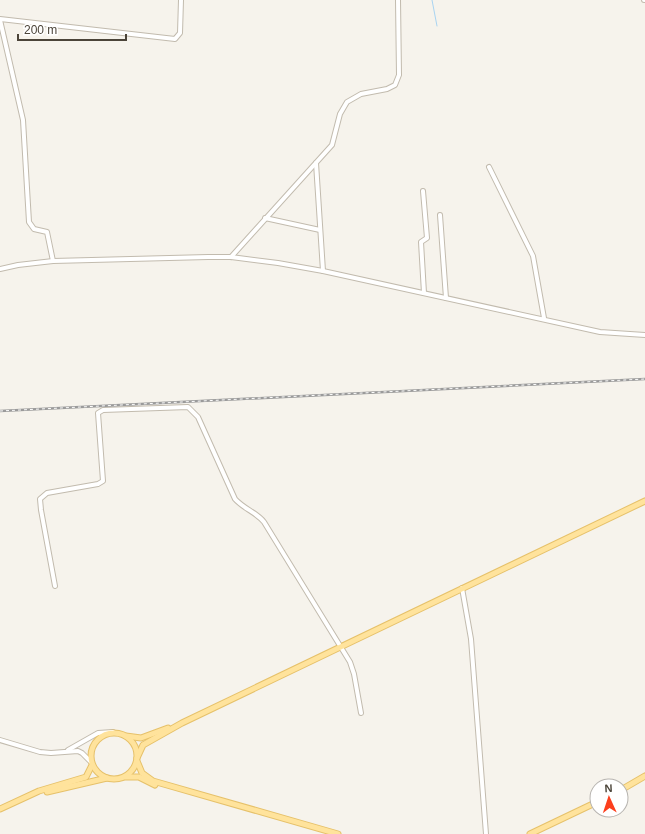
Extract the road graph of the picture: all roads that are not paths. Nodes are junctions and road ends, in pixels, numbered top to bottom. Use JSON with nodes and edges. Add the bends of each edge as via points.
{"nodes":[{"id":1,"x":181,"y":0,"type":"edge"},
{"id":2,"x":398,"y":0,"type":"edge"},
{"id":3,"x":0,"y":19,"type":"edge"},
{"id":4,"x":316,"y":163,"type":"junction"},
{"id":5,"x":489,"y":167,"type":"dead end"},
{"id":6,"x":423,"y":191,"type":"dead end"},
{"id":7,"x":440,"y":215,"type":"dead end"},
{"id":8,"x":265,"y":218,"type":"junction"},
{"id":9,"x":320,"y":230,"type":"junction"},
{"id":10,"x":231,"y":257,"type":"junction"},
{"id":11,"x":53,"y":261,"type":"junction"},
{"id":12,"x":0,"y":269,"type":"edge"},
{"id":13,"x":323,"y":271,"type":"junction"},
{"id":14,"x":424,"y":293,"type":"junction"},
{"id":15,"x":446,"y":298,"type":"junction"},
{"id":16,"x":544,"y":318,"type":"junction"},
{"id":17,"x":645,"y":335,"type":"edge"},
{"id":18,"x":645,"y":501,"type":"edge"},
{"id":19,"x":55,"y":586,"type":"dead end"},
{"id":20,"x":462,"y":588,"type":"junction"},
{"id":21,"x":341,"y":646,"type":"junction"},
{"id":22,"x":361,"y":712,"type":"dead end"},
{"id":23,"x":182,"y":723,"type":"junction"},
{"id":24,"x":113,"y":732,"type":"junction"},
{"id":25,"x":125,"y":735,"type":"junction"},
{"id":26,"x":0,"y":740,"type":"edge"},
{"id":27,"x":62,"y":753,"type":"junction"},
{"id":28,"x":137,"y":760,"type":"junction"},
{"id":29,"x":91,"y":763,"type":"junction"},
{"id":30,"x":645,"y":776,"type":"edge"},
{"id":31,"x":122,"y":777,"type":"junction"},
{"id":32,"x":109,"y":778,"type":"junction"},
{"id":33,"x":629,"y":785,"type":"edge"},
{"id":34,"x":183,"y":791,"type":"junction"},
{"id":35,"x":28,"y":796,"type":"junction"},
{"id":36,"x":589,"y":806,"type":"edge"},
{"id":37,"x":0,"y":809,"type":"edge"},
{"id":38,"x":532,"y":833,"type":"edge"},
{"id":39,"x":338,"y":834,"type":"edge"},
{"id":40,"x":486,"y":834,"type":"edge"},
{"id":41,"x":526,"y":834,"type":"edge"}],
"edges":[{"from":1,"to":3,"type":"street","via":[[180,33],[175,39]]},
{"from":2,"to":4,"type":"street","via":[[398,81],[392,87],[361,94],[347,102],[340,114],[333,143]]},
{"from":3,"to":11,"type":"street","via":[[23,120],[29,222],[34,229],[48,232]]},
{"from":4,"to":8,"type":"street"},
{"from":4,"to":9,"type":"street"},
{"from":5,"to":16,"type":"street","via":[[533,256]]},
{"from":6,"to":14,"type":"street","via":[[427,238],[421,242]]},
{"from":7,"to":15,"type":"street"},
{"from":8,"to":9,"type":"street"},
{"from":8,"to":10,"type":"street"},
{"from":9,"to":13,"type":"street"},
{"from":10,"to":11,"type":"street"},
{"from":10,"to":13,"type":"street"},
{"from":11,"to":12,"type":"street"},
{"from":13,"to":14,"type":"street"},
{"from":14,"to":15,"type":"street"},
{"from":15,"to":16,"type":"street"},
{"from":16,"to":17,"type":"street","via":[[600,332]]},
{"from":18,"to":20,"type":"main road"},
{"from":19,"to":21,"type":"street","via":[[40,499],[47,493],[103,481],[98,414],[103,410],[185,406],[198,417],[231,493],[240,504],[264,522]]},
{"from":20,"to":21,"type":"main road"},
{"from":20,"to":40,"type":"street","via":[[471,639]]},
{"from":21,"to":22,"type":"street","via":[[353,669]]},
{"from":21,"to":23,"type":"main road"},
{"from":23,"to":25,"type":"main road","via":[[147,737],[134,738]]},
{"from":23,"to":28,"type":"main road","via":[[143,745]]},
{"from":24,"to":25,"type":"main road"},
{"from":24,"to":27,"type":"street","via":[[98,733]]},
{"from":24,"to":29,"type":"main road","via":[[95,742]]},
{"from":25,"to":28,"type":"main road","via":[[134,745]]},
{"from":26,"to":27,"type":"street","via":[[40,752]]},
{"from":27,"to":29,"type":"street","via":[[78,751]]},
{"from":28,"to":31,"type":"main road","via":[[129,773]]},
{"from":28,"to":34,"type":"main road","via":[[147,778]]},
{"from":29,"to":32,"type":"main road","via":[[100,774]]},
{"from":29,"to":35,"type":"main road","via":[[86,777]]},
{"from":30,"to":33,"type":"main road"},
{"from":31,"to":32,"type":"main road"},
{"from":31,"to":34,"type":"main road","via":[[139,777],[154,785]]},
{"from":32,"to":35,"type":"main road"},
{"from":34,"to":39,"type":"main road"},
{"from":35,"to":37,"type":"main road"},
{"from":36,"to":38,"type":"main road"},
{"from":38,"to":41,"type":"main road"}]}
